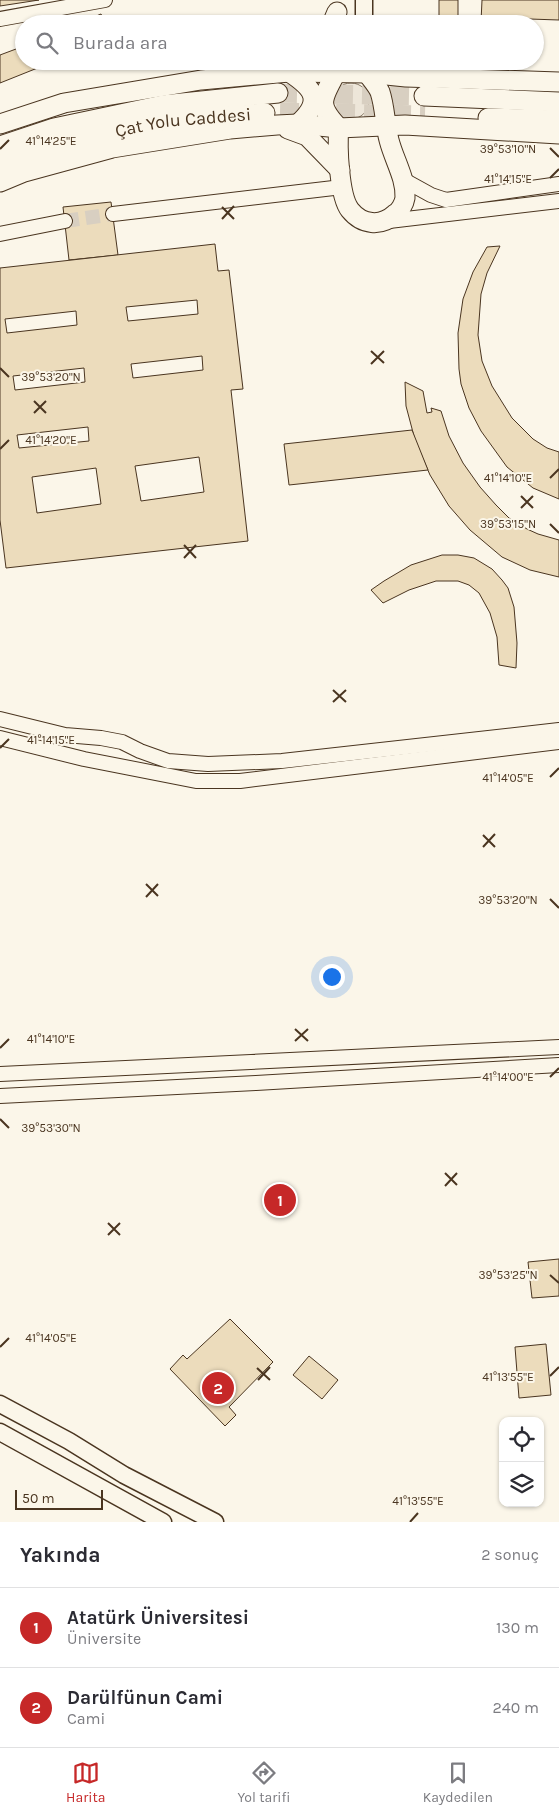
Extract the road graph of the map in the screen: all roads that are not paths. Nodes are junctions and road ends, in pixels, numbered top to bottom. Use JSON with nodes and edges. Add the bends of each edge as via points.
{"nodes":[{"id":1,"x":105,"y":0,"type":"edge"},
{"id":2,"x":364,"y":0,"type":"edge"},
{"id":3,"x":22,"y":15,"type":"edge"},
{"id":4,"x":364,"y":15,"type":"edge"},
{"id":5,"x":15,"y":16,"type":"edge"},
{"id":6,"x":0,"y":19,"type":"edge"},
{"id":7,"x":279,"y":70,"type":"edge"},
{"id":8,"x":288,"y":70,"type":"edge"},
{"id":9,"x":335,"y":70,"type":"edge"},
{"id":10,"x":368,"y":70,"type":"edge"},
{"id":11,"x":379,"y":70,"type":"edge"},
{"id":12,"x":412,"y":78,"type":"edge"},
{"id":13,"x":559,"y":82,"type":"edge"},
{"id":14,"x":559,"y":102,"type":"edge"},
{"id":15,"x":278,"y":110,"type":"junction"},
{"id":16,"x":425,"y":115,"type":"tunnel mouth"},
{"id":17,"x":559,"y":120,"type":"edge"},
{"id":18,"x":0,"y":124,"type":"edge"},
{"id":19,"x":298,"y":124,"type":"junction"},
{"id":20,"x":405,"y":125,"type":"junction"},
{"id":21,"x":386,"y":127,"type":"junction"},
{"id":22,"x":339,"y":128,"type":"junction"},
{"id":23,"x":559,"y":134,"type":"edge"},
{"id":24,"x":0,"y":146,"type":"edge"},
{"id":25,"x":0,"y":165,"type":"edge"},
{"id":26,"x":341,"y":179,"type":"junction"},
{"id":27,"x":402,"y":179,"type":"junction"},
{"id":28,"x":0,"y":182,"type":"edge"},
{"id":29,"x":559,"y":184,"type":"edge"},
{"id":30,"x":559,"y":201,"type":"edge"},
{"id":31,"x":113,"y":214,"type":"tunnel mouth"},
{"id":32,"x":389,"y":220,"type":"junction"},
{"id":33,"x":64,"y":221,"type":"tunnel mouth"},
{"id":34,"x":0,"y":234,"type":"edge"},
{"id":35,"x":0,"y":719,"type":"edge"},
{"id":36,"x":559,"y":730,"type":"edge"},
{"id":37,"x":0,"y":738,"type":"edge"},
{"id":38,"x":111,"y":740,"type":"junction"},
{"id":39,"x":559,"y":742,"type":"edge"},
{"id":40,"x":130,"y":746,"type":"junction"},
{"id":41,"x":103,"y":763,"type":"junction"},
{"id":42,"x":123,"y":767,"type":"junction"},
{"id":43,"x":559,"y":1046,"type":"edge"},
{"id":44,"x":559,"y":1065,"type":"edge"},
{"id":45,"x":0,"y":1074,"type":"edge"},
{"id":46,"x":0,"y":1096,"type":"edge"},
{"id":47,"x":0,"y":1404,"type":"edge"},
{"id":48,"x":0,"y":1432,"type":"edge"},
{"id":49,"x":163,"y":1522,"type":"edge"},
{"id":50,"x":215,"y":1522,"type":"edge"}],
"edges":[{"from":1,"to":3,"type":"street"},
{"from":2,"to":4,"type":"main road"},
{"from":5,"to":6,"type":"street"},
{"from":7,"to":18,"type":"highway","via":[[64,103]]},
{"from":8,"to":19,"type":"highway","via":[[306,84],[314,104]]},
{"from":9,"to":22,"type":"highway","via":[[323,104],[326,115]]},
{"from":10,"to":21,"type":"highway","via":[[379,90]]},
{"from":11,"to":12,"type":"highway"},
{"from":12,"to":13,"type":"highway"},
{"from":12,"to":14,"type":"highway"},
{"from":12,"to":20,"type":"highway","via":[[393,86],[391,106],[396,118]]},
{"from":15,"to":19,"type":"highway"},
{"from":15,"to":24,"type":"highway","name":"Çat Yolu Caddesi","via":[[163,105],[54,128]]},
{"from":15,"to":25,"type":"highway","name":"Çat Yolu Caddesi","via":[[164,121],[72,140]]},
{"from":15,"to":26,"type":"highway","via":[[307,136]]},
{"from":15,"to":28,"type":"highway","via":[[230,129],[112,148],[24,172]]},
{"from":16,"to":17,"type":"highway"},
{"from":19,"to":22,"type":"highway"},
{"from":20,"to":21,"type":"highway"},
{"from":20,"to":23,"type":"highway"},
{"from":21,"to":22,"type":"highway"},
{"from":21,"to":27,"type":"highway"},
{"from":22,"to":26,"type":"highway","via":[[337,142]]},
{"from":26,"to":31,"type":"street"},
{"from":26,"to":32,"type":"highway","via":[[349,209],[360,220],[376,224]]},
{"from":27,"to":29,"type":"street","via":[[446,200]]},
{"from":27,"to":32,"type":"highway","via":[[404,201]]},
{"from":30,"to":32,"type":"street"},
{"from":33,"to":34,"type":"street"},
{"from":35,"to":38,"type":"street","via":[[65,735]]},
{"from":36,"to":40,"type":"street","via":[[282,761],[208,764],[168,761]]},
{"from":37,"to":41,"type":"street"},
{"from":38,"to":40,"type":"street"},
{"from":38,"to":41,"type":"street","via":[[105,746]]},
{"from":39,"to":42,"type":"street","via":[[240,781],[196,781]]},
{"from":40,"to":42,"type":"street"},
{"from":41,"to":42,"type":"street"},
{"from":43,"to":45,"type":"street"},
{"from":44,"to":46,"type":"street"},
{"from":47,"to":50,"type":"main road"},
{"from":48,"to":49,"type":"main road"}]}
